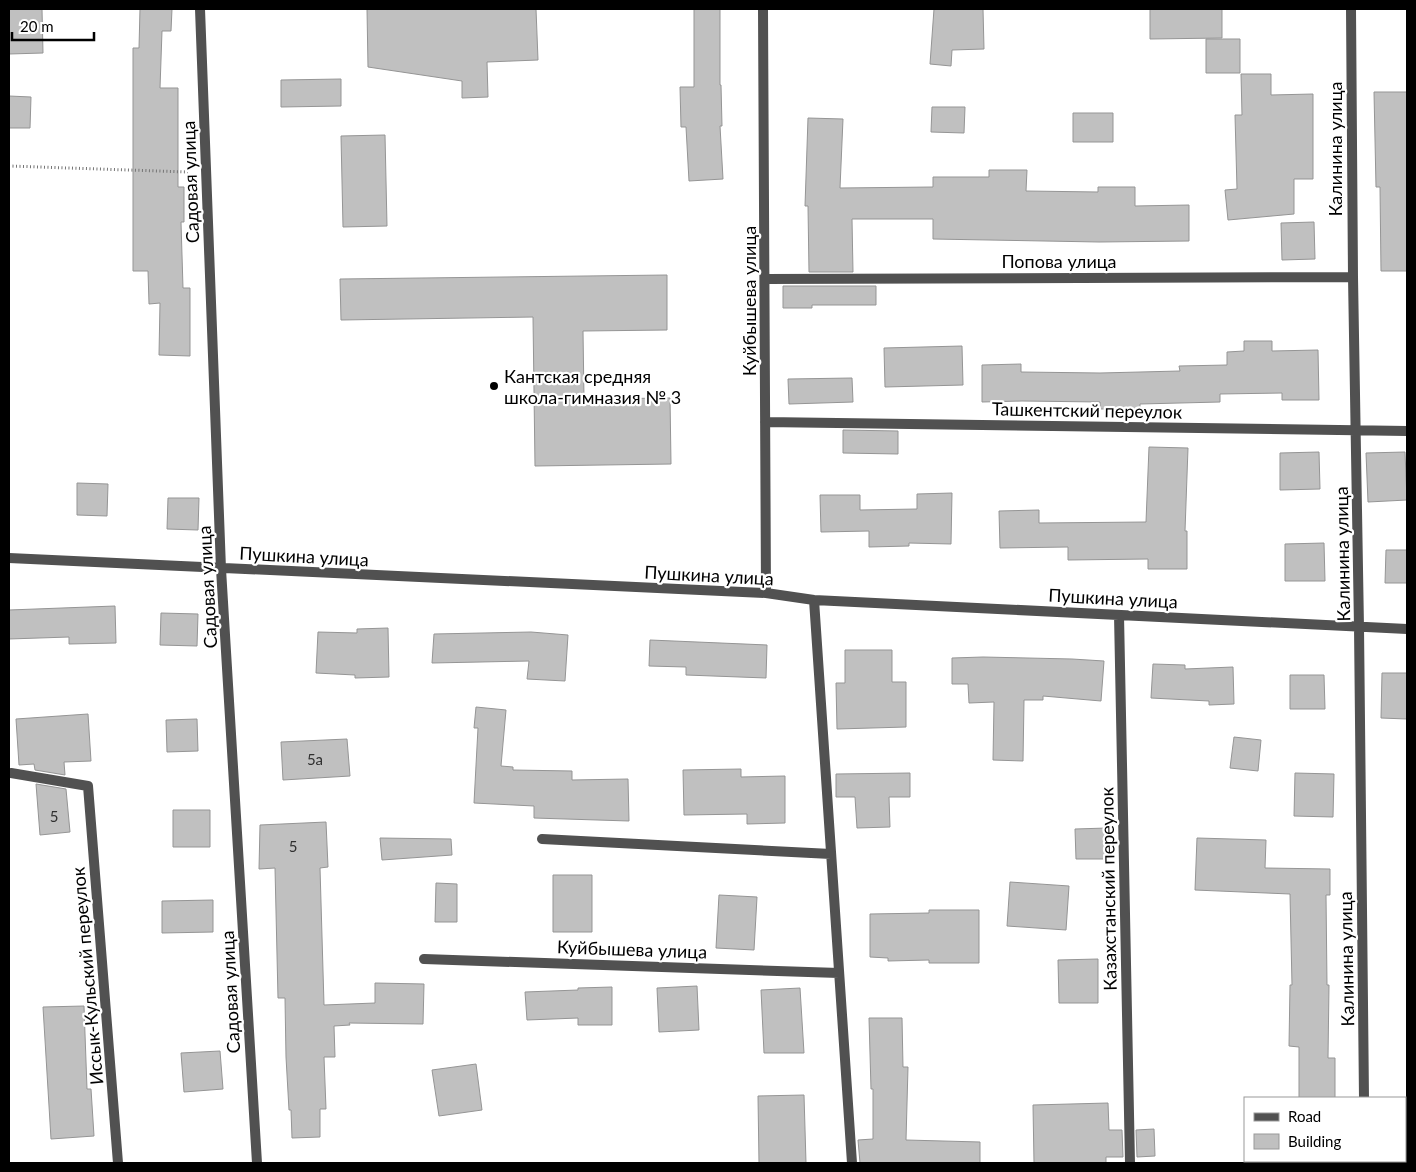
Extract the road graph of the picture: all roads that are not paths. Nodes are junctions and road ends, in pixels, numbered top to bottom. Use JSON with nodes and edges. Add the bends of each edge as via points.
{"nodes":[{"id":1,"x":200,"y":9,"type":"edge"},
{"id":2,"x":764,"y":9,"type":"edge"},
{"id":3,"x":1350,"y":9,"type":"edge"},
{"id":4,"x":1353,"y":277,"type":"junction"},
{"id":5,"x":765,"y":278,"type":"junction"},
{"id":6,"x":766,"y":422,"type":"junction"},
{"id":7,"x":1356,"y":431,"type":"junction"},
{"id":8,"x":1407,"y":431,"type":"edge"},
{"id":9,"x":9,"y":558,"type":"edge"},
{"id":10,"x":221,"y":569,"type":"junction"},
{"id":11,"x":766,"y":593,"type":"junction"},
{"id":12,"x":814,"y":600,"type":"junction"},
{"id":13,"x":1119,"y":615,"type":"junction"},
{"id":14,"x":1359,"y":627,"type":"junction"},
{"id":15,"x":1407,"y":630,"type":"edge"},
{"id":16,"x":11,"y":773,"type":"dead end"},
{"id":17,"x":542,"y":839,"type":"dead end"},
{"id":18,"x":831,"y":854,"type":"junction"},
{"id":19,"x":424,"y":959,"type":"dead end"},
{"id":20,"x":839,"y":973,"type":"junction"},
{"id":21,"x":1364,"y":1097,"type":"edge"},
{"id":22,"x":118,"y":1163,"type":"edge"},
{"id":23,"x":256,"y":1163,"type":"edge"},
{"id":24,"x":852,"y":1163,"type":"edge"},
{"id":25,"x":1130,"y":1163,"type":"edge"}],
"edges":[{"from":1,"to":10,"type":"street","name":"Садовая улица"},
{"from":2,"to":5,"type":"street","name":"Куйбышева улица"},
{"from":3,"to":4,"type":"street","name":"Калинина улица"},
{"from":4,"to":5,"type":"street","name":"Попова улица"},
{"from":4,"to":7,"type":"street","name":"Калинина улица"},
{"from":5,"to":6,"type":"street","name":"Куйбышева улица"},
{"from":6,"to":7,"type":"street","name":"Ташкентский переулок"},
{"from":6,"to":11,"type":"street","name":"Куйбышева улица"},
{"from":7,"to":8,"type":"street","name":"Ташкентский переулок"},
{"from":7,"to":14,"type":"street","name":"Калинина улица"},
{"from":9,"to":10,"type":"street","name":"Пушкина улица"},
{"from":10,"to":11,"type":"street","name":"Пушкина улица"},
{"from":10,"to":23,"type":"street","name":"Садовая улица"},
{"from":11,"to":12,"type":"street","name":"Пушкина улица"},
{"from":12,"to":13,"type":"street","name":"Пушкина улица"},
{"from":12,"to":18,"type":"street"},
{"from":13,"to":14,"type":"street","name":"Пушкина улица"},
{"from":13,"to":25,"type":"street","name":"Казахстанский переулок"},
{"from":14,"to":15,"type":"street","name":"Пушкина улица"},
{"from":14,"to":21,"type":"street","name":"Калинина улица"},
{"from":16,"to":22,"type":"street","name":"Иссык-Кульский переулок","via":[[88,786]]},
{"from":17,"to":18,"type":"street"},
{"from":18,"to":20,"type":"street"},
{"from":19,"to":20,"type":"street","name":"Куйбышева улица"},
{"from":20,"to":24,"type":"street"}]}
